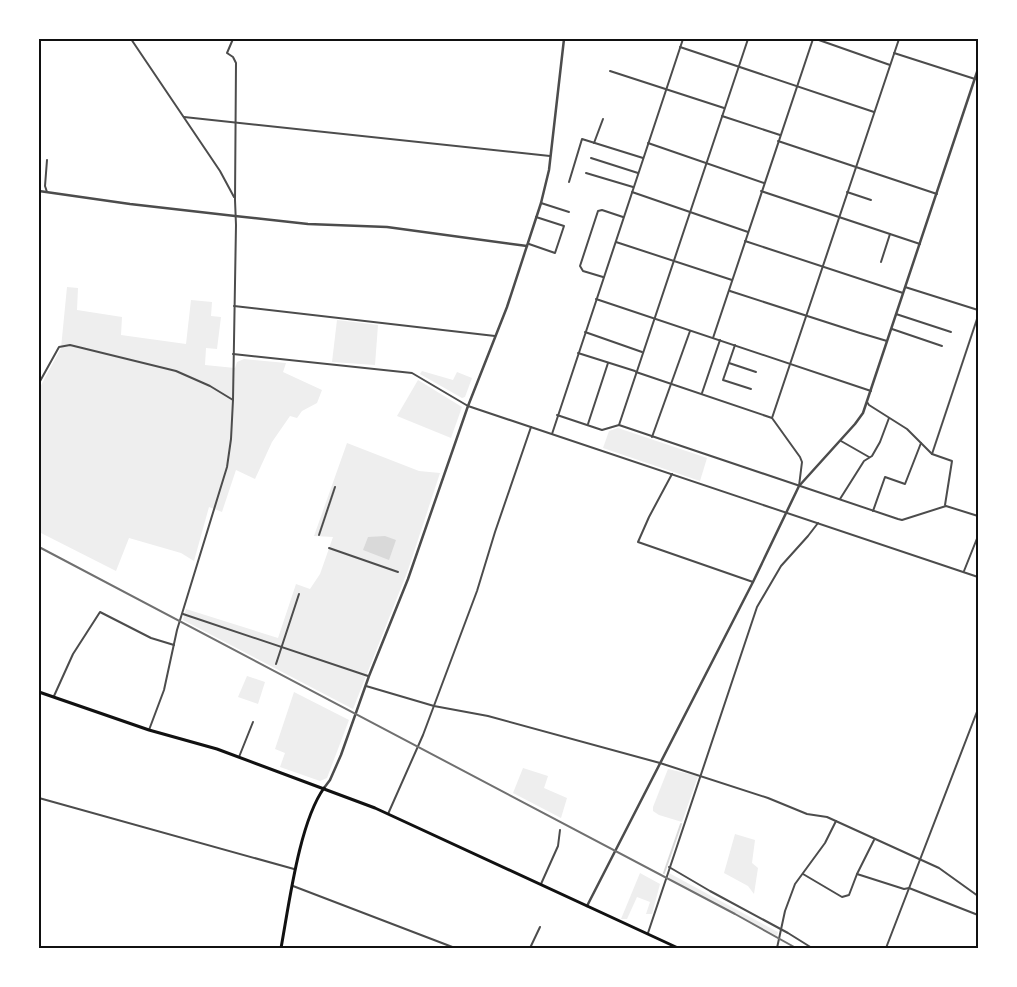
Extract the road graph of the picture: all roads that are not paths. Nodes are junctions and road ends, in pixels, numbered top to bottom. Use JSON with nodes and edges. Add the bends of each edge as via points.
{"nodes":[{"id":1,"x":131,"y":39,"type":"edge"},
{"id":2,"x":233,"y":39,"type":"edge"},
{"id":3,"x":564,"y":39,"type":"edge"},
{"id":4,"x":683,"y":39,"type":"edge"},
{"id":5,"x":748,"y":39,"type":"edge"},
{"id":6,"x":813,"y":39,"type":"edge"},
{"id":7,"x":816,"y":39,"type":"edge"},
{"id":8,"x":899,"y":39,"type":"edge"},
{"id":9,"x":680,"y":47,"type":"junction"},
{"id":10,"x":894,"y":53,"type":"junction"},
{"id":11,"x":890,"y":65,"type":"junction"},
{"id":12,"x":738,"y":67,"type":"junction"},
{"id":13,"x":978,"y":69,"type":"edge"},
{"id":14,"x":610,"y":71,"type":"dead end"},
{"id":15,"x":974,"y":80,"type":"junction"},
{"id":16,"x":978,"y":82,"type":"edge"},
{"id":17,"x":797,"y":86,"type":"junction"},
{"id":18,"x":666,"y":90,"type":"junction"},
{"id":19,"x":724,"y":108,"type":"junction"},
{"id":20,"x":874,"y":112,"type":"junction"},
{"id":21,"x":722,"y":116,"type":"junction"},
{"id":22,"x":184,"y":118,"type":"junction"},
{"id":23,"x":603,"y":119,"type":"dead end"},
{"id":24,"x":235,"y":122,"type":"junction"},
{"id":25,"x":780,"y":136,"type":"junction"},
{"id":26,"x":778,"y":141,"type":"junction"},
{"id":27,"x":594,"y":143,"type":"junction"},
{"id":28,"x":648,"y":143,"type":"junction"},
{"id":29,"x":551,"y":157,"type":"junction"},
{"id":30,"x":591,"y":158,"type":"dead end"},
{"id":31,"x":643,"y":158,"type":"junction"},
{"id":32,"x":48,"y":160,"type":"dead end"},
{"id":33,"x":706,"y":163,"type":"junction"},
{"id":34,"x":856,"y":166,"type":"junction"},
{"id":35,"x":586,"y":173,"type":"dead end"},
{"id":36,"x":638,"y":173,"type":"junction"},
{"id":37,"x":569,"y":182,"type":"dead end"},
{"id":38,"x":764,"y":182,"type":"junction"},
{"id":39,"x":633,"y":187,"type":"junction"},
{"id":40,"x":39,"y":191,"type":"edge"},
{"id":41,"x":761,"y":191,"type":"junction"},
{"id":42,"x":47,"y":192,"type":"junction"},
{"id":43,"x":632,"y":192,"type":"junction"},
{"id":44,"x":847,"y":192,"type":"junction"},
{"id":45,"x":937,"y":194,"type":"junction"},
{"id":46,"x":235,"y":200,"type":"junction"},
{"id":47,"x":871,"y":200,"type":"dead end"},
{"id":48,"x":541,"y":203,"type":"junction"},
{"id":49,"x":569,"y":212,"type":"dead end"},
{"id":50,"x":690,"y":212,"type":"junction"},
{"id":51,"x":235,"y":216,"type":"junction"},
{"id":52,"x":536,"y":217,"type":"junction"},
{"id":53,"x":624,"y":217,"type":"junction"},
{"id":54,"x":839,"y":217,"type":"junction"},
{"id":55,"x":748,"y":232,"type":"junction"},
{"id":56,"x":890,"y":234,"type":"junction"},
{"id":57,"x":615,"y":241,"type":"junction"},
{"id":58,"x":745,"y":241,"type":"junction"},
{"id":59,"x":920,"y":244,"type":"junction"},
{"id":60,"x":527,"y":245,"type":"junction"},
{"id":61,"x":674,"y":262,"type":"junction"},
{"id":62,"x":881,"y":262,"type":"dead end"},
{"id":63,"x":822,"y":266,"type":"junction"},
{"id":64,"x":603,"y":277,"type":"junction"},
{"id":65,"x":732,"y":280,"type":"junction"},
{"id":66,"x":905,"y":287,"type":"junction"},
{"id":67,"x":729,"y":290,"type":"junction"},
{"id":68,"x":903,"y":293,"type":"junction"},
{"id":69,"x":596,"y":299,"type":"junction"},
{"id":70,"x":234,"y":306,"type":"junction"},
{"id":71,"x":978,"y":310,"type":"edge"},
{"id":72,"x":896,"y":314,"type":"junction"},
{"id":73,"x":806,"y":316,"type":"junction"},
{"id":74,"x":978,"y":316,"type":"edge"},
{"id":75,"x":654,"y":319,"type":"junction"},
{"id":76,"x":891,"y":329,"type":"junction"},
{"id":77,"x":690,"y":331,"type":"junction"},
{"id":78,"x":585,"y":332,"type":"junction"},
{"id":79,"x":951,"y":332,"type":"dead end"},
{"id":80,"x":495,"y":336,"type":"junction"},
{"id":81,"x":712,"y":338,"type":"junction"},
{"id":82,"x":720,"y":340,"type":"junction"},
{"id":83,"x":887,"y":341,"type":"junction"},
{"id":84,"x":735,"y":345,"type":"junction"},
{"id":85,"x":942,"y":346,"type":"dead end"},
{"id":86,"x":642,"y":352,"type":"junction"},
{"id":87,"x":578,"y":353,"type":"junction"},
{"id":88,"x":233,"y":354,"type":"junction"},
{"id":89,"x":608,"y":362,"type":"junction"},
{"id":90,"x":729,"y":363,"type":"junction"},
{"id":91,"x":790,"y":364,"type":"junction"},
{"id":92,"x":636,"y":372,"type":"junction"},
{"id":93,"x":756,"y":372,"type":"dead end"},
{"id":94,"x":39,"y":384,"type":"edge"},
{"id":95,"x":671,"y":384,"type":"junction"},
{"id":96,"x":751,"y":389,"type":"dead end"},
{"id":97,"x":871,"y":391,"type":"junction"},
{"id":98,"x":702,"y":394,"type":"junction"},
{"id":99,"x":233,"y":400,"type":"junction"},
{"id":100,"x":867,"y":402,"type":"junction"},
{"id":101,"x":468,"y":406,"type":"junction"},
{"id":102,"x":557,"y":415,"type":"junction"},
{"id":103,"x":772,"y":418,"type":"junction"},
{"id":104,"x":889,"y":418,"type":"junction"},
{"id":105,"x":587,"y":425,"type":"junction"},
{"id":106,"x":619,"y":425,"type":"junction"},
{"id":107,"x":531,"y":427,"type":"junction"},
{"id":108,"x":552,"y":434,"type":"junction"},
{"id":109,"x":652,"y":437,"type":"junction"},
{"id":110,"x":841,"y":440,"type":"junction"},
{"id":111,"x":921,"y":443,"type":"junction"},
{"id":112,"x":932,"y":454,"type":"junction"},
{"id":113,"x":870,"y":457,"type":"junction"},
{"id":114,"x":672,"y":474,"type":"junction"},
{"id":115,"x":335,"y":486,"type":"dead end"},
{"id":116,"x":799,"y":486,"type":"junction"},
{"id":117,"x":840,"y":500,"type":"junction"},
{"id":118,"x":944,"y":506,"type":"junction"},
{"id":119,"x":873,"y":511,"type":"junction"},
{"id":120,"x":787,"y":513,"type":"junction"},
{"id":121,"x":978,"y":516,"type":"edge"},
{"id":122,"x":818,"y":523,"type":"junction"},
{"id":123,"x":319,"y":535,"type":"dead end"},
{"id":124,"x":978,"y":536,"type":"edge"},
{"id":125,"x":329,"y":548,"type":"dead end"},
{"id":126,"x":398,"y":572,"type":"dead end"},
{"id":127,"x":964,"y":572,"type":"junction"},
{"id":128,"x":978,"y":577,"type":"edge"},
{"id":129,"x":753,"y":582,"type":"junction"},
{"id":130,"x":299,"y":594,"type":"dead end"},
{"id":131,"x":183,"y":614,"type":"junction"},
{"id":132,"x":174,"y":646,"type":"junction"},
{"id":133,"x":282,"y":647,"type":"junction"},
{"id":134,"x":276,"y":664,"type":"dead end"},
{"id":135,"x":370,"y":676,"type":"junction"},
{"id":136,"x":366,"y":686,"type":"junction"},
{"id":137,"x":39,"y":692,"type":"edge"},
{"id":138,"x":53,"y":697,"type":"junction"},
{"id":139,"x":434,"y":706,"type":"junction"},
{"id":140,"x":978,"y":709,"type":"edge"},
{"id":141,"x":253,"y":722,"type":"dead end"},
{"id":142,"x":149,"y":730,"type":"junction"},
{"id":143,"x":239,"y":756,"type":"junction"},
{"id":144,"x":660,"y":763,"type":"junction"},
{"id":145,"x":701,"y":775,"type":"junction"},
{"id":146,"x":324,"y":788,"type":"junction"},
{"id":147,"x":39,"y":798,"type":"edge"},
{"id":148,"x":388,"y":814,"type":"junction"},
{"id":149,"x":836,"y":821,"type":"junction"},
{"id":150,"x":560,"y":830,"type":"dead end"},
{"id":151,"x":874,"y":839,"type":"junction"},
{"id":152,"x":920,"y":859,"type":"junction"},
{"id":153,"x":669,"y":866,"type":"junction"},
{"id":154,"x":296,"y":870,"type":"junction"},
{"id":155,"x":803,"y":874,"type":"junction"},
{"id":156,"x":857,"y":874,"type":"junction"},
{"id":157,"x":541,"y":884,"type":"junction"},
{"id":158,"x":294,"y":886,"type":"junction"},
{"id":159,"x":909,"y":888,"type":"junction"},
{"id":160,"x":978,"y":896,"type":"edge"},
{"id":161,"x":587,"y":906,"type":"junction"},
{"id":162,"x":978,"y":915,"type":"edge"},
{"id":163,"x":540,"y":928,"type":"dead end"},
{"id":164,"x":782,"y":930,"type":"junction"},
{"id":165,"x":648,"y":933,"type":"junction"},
{"id":166,"x":281,"y":948,"type":"edge"},
{"id":167,"x":455,"y":948,"type":"edge"},
{"id":168,"x":530,"y":948,"type":"edge"},
{"id":169,"x":678,"y":948,"type":"edge"},
{"id":170,"x":777,"y":948,"type":"edge"},
{"id":171,"x":812,"y":948,"type":"edge"},
{"id":172,"x":886,"y":948,"type":"edge"}],
"edges":[{"from":1,"to":22,"type":"street"},
{"from":2,"to":24,"type":"street","via":[[228,53],[236,62]]},
{"from":3,"to":29,"type":"street"},
{"from":4,"to":9,"type":"street"},
{"from":5,"to":12,"type":"street"},
{"from":6,"to":17,"type":"street"},
{"from":7,"to":11,"type":"street"},
{"from":8,"to":10,"type":"street"},
{"from":9,"to":12,"type":"street"},
{"from":9,"to":18,"type":"street"},
{"from":10,"to":11,"type":"street"},
{"from":10,"to":15,"type":"street"},
{"from":11,"to":20,"type":"street"},
{"from":12,"to":17,"type":"street"},
{"from":12,"to":19,"type":"street"},
{"from":13,"to":15,"type":"street"},
{"from":14,"to":18,"type":"street"},
{"from":15,"to":16,"type":"street"},
{"from":15,"to":45,"type":"street"},
{"from":17,"to":20,"type":"street"},
{"from":17,"to":25,"type":"street"},
{"from":18,"to":19,"type":"street"},
{"from":18,"to":28,"type":"street"},
{"from":19,"to":21,"type":"street"},
{"from":20,"to":34,"type":"street"},
{"from":21,"to":25,"type":"street"},
{"from":21,"to":33,"type":"street"},
{"from":22,"to":24,"type":"street"},
{"from":22,"to":46,"type":"street","via":[[220,171]]},
{"from":23,"to":27,"type":"street"},
{"from":24,"to":29,"type":"street"},
{"from":24,"to":46,"type":"street"},
{"from":25,"to":26,"type":"street"},
{"from":26,"to":34,"type":"street"},
{"from":26,"to":38,"type":"street"},
{"from":27,"to":31,"type":"street"},
{"from":27,"to":37,"type":"street","via":[[582,139]]},
{"from":28,"to":31,"type":"street"},
{"from":28,"to":33,"type":"street"},
{"from":29,"to":48,"type":"street"},
{"from":30,"to":36,"type":"street"},
{"from":31,"to":36,"type":"street"},
{"from":32,"to":42,"type":"street"},
{"from":33,"to":38,"type":"street"},
{"from":33,"to":50,"type":"street"},
{"from":34,"to":44,"type":"street"},
{"from":34,"to":45,"type":"street"},
{"from":35,"to":39,"type":"street"},
{"from":36,"to":39,"type":"street"},
{"from":38,"to":41,"type":"street"},
{"from":39,"to":43,"type":"street"},
{"from":40,"to":42,"type":"street"},
{"from":41,"to":54,"type":"street"},
{"from":41,"to":55,"type":"street"},
{"from":42,"to":51,"type":"street"},
{"from":43,"to":50,"type":"street"},
{"from":43,"to":53,"type":"street"},
{"from":44,"to":47,"type":"street"},
{"from":44,"to":54,"type":"street"},
{"from":45,"to":59,"type":"street"},
{"from":46,"to":51,"type":"street"},
{"from":48,"to":49,"type":"street"},
{"from":48,"to":52,"type":"street"},
{"from":50,"to":55,"type":"street"},
{"from":50,"to":61,"type":"street"},
{"from":51,"to":60,"type":"street","via":[[308,224],[387,227]]},
{"from":51,"to":70,"type":"street"},
{"from":52,"to":60,"type":"street"},
{"from":52,"to":60,"type":"street","via":[[564,226],[555,253]]},
{"from":53,"to":57,"type":"street"},
{"from":53,"to":64,"type":"street","via":[[598,211],[580,266],[583,271]]},
{"from":54,"to":56,"type":"street"},
{"from":54,"to":63,"type":"street"},
{"from":55,"to":58,"type":"street"},
{"from":56,"to":59,"type":"street"},
{"from":56,"to":62,"type":"street"},
{"from":57,"to":61,"type":"street"},
{"from":57,"to":64,"type":"street"},
{"from":58,"to":63,"type":"street"},
{"from":58,"to":65,"type":"street"},
{"from":59,"to":66,"type":"street"},
{"from":60,"to":80,"type":"street"},
{"from":61,"to":65,"type":"street"},
{"from":61,"to":75,"type":"street"},
{"from":63,"to":68,"type":"street"},
{"from":63,"to":73,"type":"street"},
{"from":64,"to":69,"type":"street"},
{"from":65,"to":67,"type":"street"},
{"from":66,"to":68,"type":"street"},
{"from":66,"to":71,"type":"street"},
{"from":67,"to":73,"type":"street"},
{"from":67,"to":81,"type":"street"},
{"from":68,"to":72,"type":"street"},
{"from":69,"to":75,"type":"street"},
{"from":69,"to":78,"type":"street"},
{"from":70,"to":80,"type":"street"},
{"from":70,"to":88,"type":"street"},
{"from":72,"to":76,"type":"street"},
{"from":72,"to":79,"type":"street"},
{"from":73,"to":83,"type":"street"},
{"from":73,"to":91,"type":"street"},
{"from":74,"to":112,"type":"street"},
{"from":75,"to":77,"type":"street"},
{"from":75,"to":86,"type":"street"},
{"from":76,"to":83,"type":"street"},
{"from":76,"to":85,"type":"street"},
{"from":77,"to":81,"type":"street"},
{"from":77,"to":95,"type":"street"},
{"from":78,"to":86,"type":"street"},
{"from":78,"to":87,"type":"street"},
{"from":80,"to":101,"type":"street"},
{"from":81,"to":82,"type":"street"},
{"from":82,"to":84,"type":"street"},
{"from":82,"to":98,"type":"street"},
{"from":83,"to":97,"type":"street"},
{"from":84,"to":90,"type":"street"},
{"from":84,"to":91,"type":"street"},
{"from":86,"to":92,"type":"street"},
{"from":87,"to":89,"type":"street"},
{"from":87,"to":102,"type":"street"},
{"from":88,"to":99,"type":"street"},
{"from":88,"to":101,"type":"street","via":[[412,373]]},
{"from":89,"to":92,"type":"street"},
{"from":89,"to":105,"type":"street"},
{"from":90,"to":93,"type":"street"},
{"from":90,"to":96,"type":"street","via":[[723,380]]},
{"from":91,"to":97,"type":"street"},
{"from":91,"to":103,"type":"street"},
{"from":92,"to":95,"type":"street"},
{"from":92,"to":106,"type":"street"},
{"from":94,"to":99,"type":"street","via":[[59,347],[70,345],[176,371]]},
{"from":95,"to":98,"type":"street"},
{"from":95,"to":109,"type":"street"},
{"from":97,"to":100,"type":"street"},
{"from":98,"to":103,"type":"street"},
{"from":99,"to":131,"type":"street","via":[[227,466]]},
{"from":100,"to":104,"type":"street"},
{"from":100,"to":110,"type":"street","via":[[861,417]]},
{"from":101,"to":107,"type":"street"},
{"from":101,"to":135,"type":"street","via":[[408,579]]},
{"from":102,"to":105,"type":"street"},
{"from":102,"to":108,"type":"street"},
{"from":103,"to":116,"type":"street","via":[[802,462]]},
{"from":104,"to":111,"type":"street"},
{"from":104,"to":113,"type":"street"},
{"from":105,"to":106,"type":"street","via":[[602,430]]},
{"from":106,"to":109,"type":"street"},
{"from":107,"to":108,"type":"street"},
{"from":107,"to":139,"type":"street","via":[[478,591]]},
{"from":108,"to":114,"type":"street"},
{"from":109,"to":116,"type":"street"},
{"from":110,"to":113,"type":"street"},
{"from":110,"to":116,"type":"street"},
{"from":111,"to":112,"type":"street"},
{"from":111,"to":119,"type":"street","via":[[905,484],[885,478]]},
{"from":112,"to":118,"type":"street","via":[[952,461]]},
{"from":113,"to":117,"type":"street","via":[[864,461]]},
{"from":114,"to":120,"type":"street"},
{"from":114,"to":129,"type":"street","via":[[638,542]]},
{"from":115,"to":123,"type":"street"},
{"from":116,"to":117,"type":"street"},
{"from":116,"to":120,"type":"street"},
{"from":117,"to":119,"type":"street"},
{"from":118,"to":119,"type":"street","via":[[902,520]]},
{"from":118,"to":121,"type":"street"},
{"from":120,"to":122,"type":"street"},
{"from":120,"to":129,"type":"street"},
{"from":122,"to":127,"type":"street"},
{"from":122,"to":145,"type":"street","via":[[781,566],[758,603]]},
{"from":124,"to":127,"type":"street"},
{"from":125,"to":126,"type":"street"},
{"from":127,"to":128,"type":"street"},
{"from":129,"to":144,"type":"street"},
{"from":130,"to":133,"type":"street"},
{"from":131,"to":132,"type":"street"},
{"from":131,"to":133,"type":"street"},
{"from":132,"to":138,"type":"street","via":[[150,638],[100,612],[72,654]]},
{"from":132,"to":142,"type":"street","via":[[164,690]]},
{"from":133,"to":134,"type":"street"},
{"from":133,"to":135,"type":"street"},
{"from":135,"to":136,"type":"street"},
{"from":136,"to":139,"type":"street"},
{"from":136,"to":146,"type":"street"},
{"from":137,"to":138,"type":"main road"},
{"from":138,"to":142,"type":"main road"},
{"from":139,"to":144,"type":"street","via":[[488,716]]},
{"from":139,"to":148,"type":"street"},
{"from":140,"to":152,"type":"street"},
{"from":141,"to":143,"type":"street"},
{"from":142,"to":143,"type":"main road"},
{"from":143,"to":146,"type":"main road"},
{"from":144,"to":145,"type":"street"},
{"from":144,"to":161,"type":"street"},
{"from":145,"to":149,"type":"street"},
{"from":145,"to":153,"type":"street"},
{"from":146,"to":148,"type":"main road"},
{"from":146,"to":154,"type":"main road","via":[[312,810]]},
{"from":147,"to":154,"type":"street"},
{"from":148,"to":157,"type":"main road"},
{"from":149,"to":151,"type":"street"},
{"from":149,"to":155,"type":"street"},
{"from":150,"to":157,"type":"street","via":[[558,846]]},
{"from":151,"to":152,"type":"street"},
{"from":151,"to":156,"type":"street"},
{"from":152,"to":159,"type":"street"},
{"from":152,"to":160,"type":"street","via":[[939,868]]},
{"from":153,"to":164,"type":"street"},
{"from":153,"to":165,"type":"street"},
{"from":154,"to":158,"type":"main road"},
{"from":155,"to":156,"type":"street","via":[[842,897],[849,895]]},
{"from":155,"to":164,"type":"street","via":[[795,884]]},
{"from":156,"to":159,"type":"street"},
{"from":157,"to":161,"type":"main road"},
{"from":158,"to":166,"type":"main road"},
{"from":158,"to":167,"type":"street"},
{"from":159,"to":162,"type":"street"},
{"from":159,"to":172,"type":"street"},
{"from":161,"to":165,"type":"main road"},
{"from":163,"to":168,"type":"street"},
{"from":164,"to":170,"type":"street"},
{"from":164,"to":171,"type":"street"},
{"from":165,"to":169,"type":"main road"}]}
